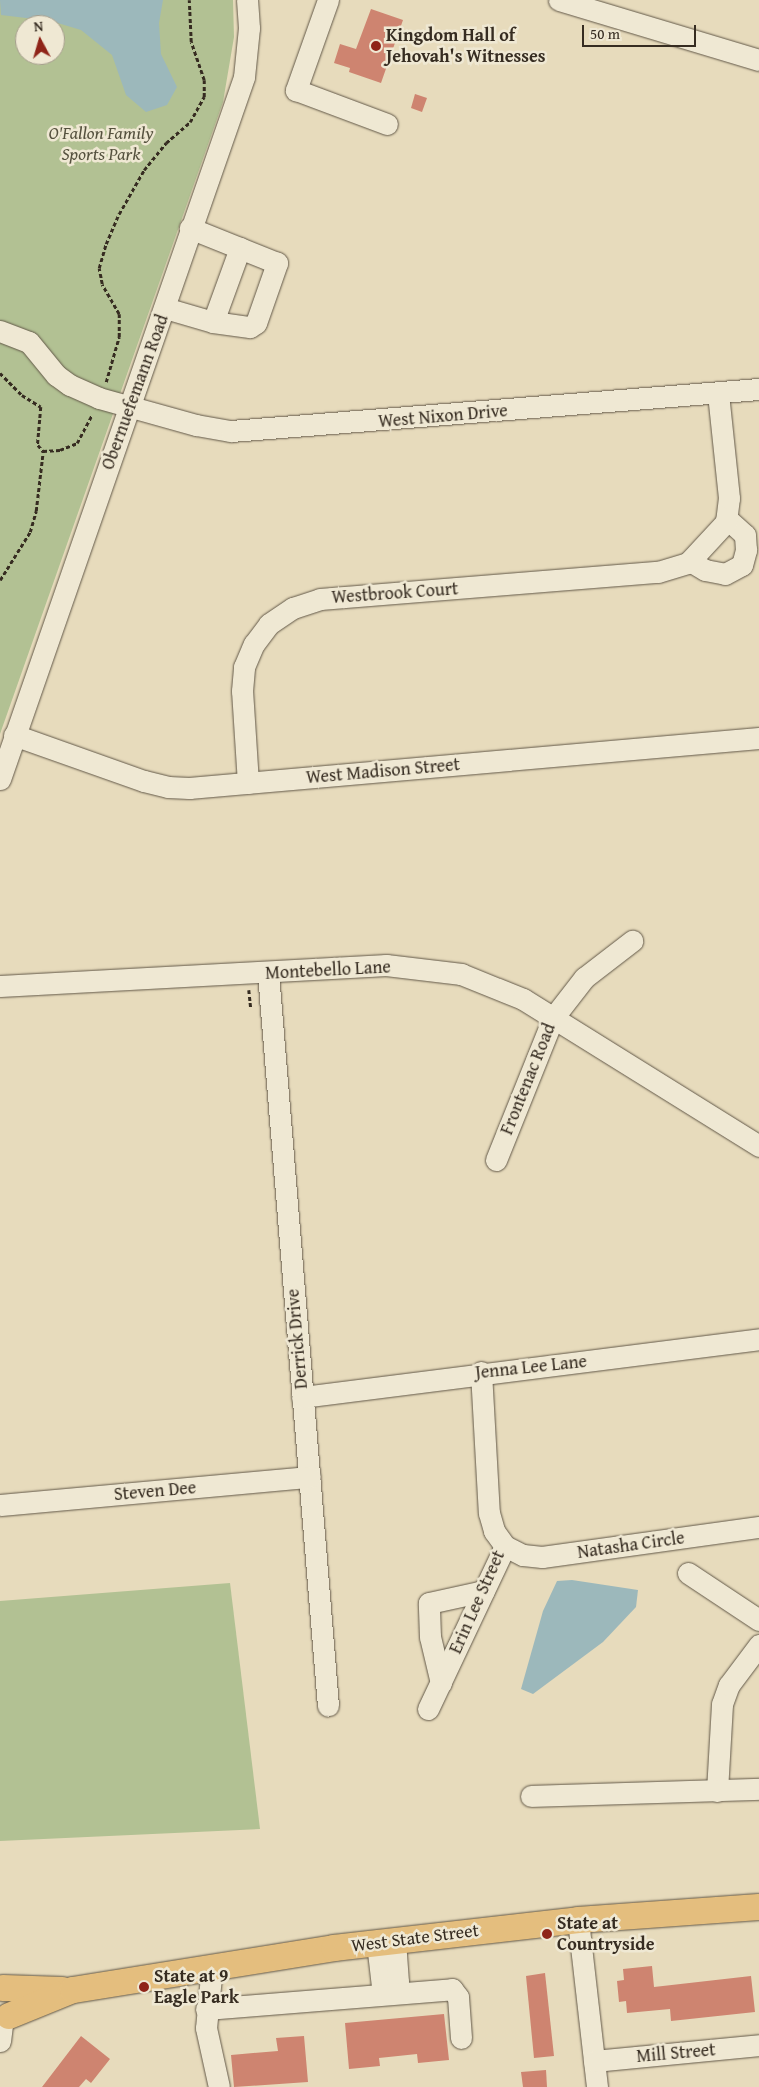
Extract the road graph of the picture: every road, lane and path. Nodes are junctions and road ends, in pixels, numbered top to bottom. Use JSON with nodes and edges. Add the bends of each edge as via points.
{"nodes":[{"id":1,"x":188,"y":0,"type":"edge"},
{"id":2,"x":247,"y":0,"type":"edge"},
{"id":3,"x":328,"y":0,"type":"edge"},
{"id":4,"x":559,"y":0,"type":"edge"},
{"id":5,"x":759,"y":60,"type":"edge"},
{"id":6,"x":387,"y":124,"type":"dead end"},
{"id":7,"x":190,"y":228,"type":"junction"},
{"id":8,"x":240,"y":248,"type":"junction"},
{"id":9,"x":165,"y":308,"type":"junction"},
{"id":10,"x":213,"y":322,"type":"junction"},
{"id":11,"x":0,"y":331,"type":"edge"},
{"id":12,"x":0,"y":373,"type":"edge"},
{"id":13,"x":759,"y":390,"type":"edge"},
{"id":14,"x":718,"y":393,"type":"junction"},
{"id":15,"x":99,"y":398,"type":"junction"},
{"id":16,"x":129,"y":408,"type":"junction"},
{"id":17,"x":43,"y":451,"type":"junction"},
{"id":18,"x":726,"y":518,"type":"junction"},
{"id":19,"x":690,"y":560,"type":"junction"},
{"id":20,"x":0,"y":580,"type":"edge"},
{"id":21,"x":14,"y":735,"type":"junction"},
{"id":22,"x":759,"y":738,"type":"edge"},
{"id":23,"x":0,"y":779,"type":"edge"},
{"id":24,"x":248,"y":782,"type":"junction"},
{"id":25,"x":632,"y":941,"type":"dead end"},
{"id":26,"x":268,"y":973,"type":"junction"},
{"id":27,"x":0,"y":986,"type":"edge"},
{"id":28,"x":552,"y":1018,"type":"junction"},
{"id":29,"x":759,"y":1146,"type":"edge"},
{"id":30,"x":496,"y":1160,"type":"dead end"},
{"id":31,"x":759,"y":1339,"type":"edge"},
{"id":32,"x":481,"y":1372,"type":"junction"},
{"id":33,"x":302,"y":1396,"type":"junction"},
{"id":34,"x":310,"y":1477,"type":"junction"},
{"id":35,"x":0,"y":1504,"type":"edge"},
{"id":36,"x":759,"y":1527,"type":"edge"},
{"id":37,"x":505,"y":1546,"type":"junction"},
{"id":38,"x":688,"y":1574,"type":"dead end"},
{"id":39,"x":484,"y":1591,"type":"junction"},
{"id":40,"x":759,"y":1620,"type":"edge"},
{"id":41,"x":758,"y":1648,"type":"edge"},
{"id":42,"x":441,"y":1683,"type":"junction"},
{"id":43,"x":328,"y":1706,"type":"dead end"},
{"id":44,"x":428,"y":1709,"type":"dead end"},
{"id":45,"x":759,"y":1789,"type":"edge"},
{"id":46,"x":717,"y":1791,"type":"junction"},
{"id":47,"x":531,"y":1796,"type":"dead end"},
{"id":48,"x":759,"y":1907,"type":"edge"},
{"id":49,"x":578,"y":1920,"type":"junction"},
{"id":50,"x":386,"y":1942,"type":"junction"},
{"id":51,"x":212,"y":1966,"type":"junction"},
{"id":52,"x":1,"y":1987,"type":"edge"},
{"id":53,"x":73,"y":1990,"type":"junction"},
{"id":54,"x":388,"y":1992,"type":"junction"},
{"id":55,"x":206,"y":2009,"type":"junction"},
{"id":56,"x":3,"y":2027,"type":"edge"},
{"id":57,"x":461,"y":2038,"type":"dead end"},
{"id":58,"x":759,"y":2045,"type":"edge"},
{"id":59,"x":594,"y":2061,"type":"junction"},
{"id":60,"x":219,"y":2087,"type":"edge"},
{"id":61,"x":597,"y":2087,"type":"edge"}],
"edges":[{"from":1,"to":15,"type":"path","via":[[191,42],[204,80],[204,97],[190,122],[166,143],[144,170],[106,244],[99,268],[102,284],[119,314],[119,337]]},
{"from":2,"to":7,"type":"street","name":"Obernuefemann Road","via":[[249,28],[244,77]]},
{"from":3,"to":6,"type":"street","via":[[296,90]]},
{"from":4,"to":5,"type":"street"},
{"from":7,"to":8,"type":"street"},
{"from":7,"to":9,"type":"street","name":"Obernuefemann Road"},
{"from":8,"to":10,"type":"street"},
{"from":8,"to":10,"type":"street","via":[[277,263],[256,323],[244,327]]},
{"from":9,"to":10,"type":"street"},
{"from":9,"to":16,"type":"street","name":"Obernuefemann Road"},
{"from":11,"to":15,"type":"street","name":"West Nixon Drive","via":[[29,342],[56,375]]},
{"from":12,"to":17,"type":"path","via":[[22,395],[40,407],[38,445]]},
{"from":13,"to":14,"type":"street","name":"West Nixon Drive"},
{"from":14,"to":16,"type":"street","name":"West Nixon Drive","via":[[268,431],[231,431]]},
{"from":14,"to":18,"type":"street","via":[[729,498]]},
{"from":15,"to":16,"type":"street","name":"West Nixon Drive"},
{"from":15,"to":17,"type":"path","via":[[77,443],[60,450]]},
{"from":16,"to":21,"type":"street","name":"Obernuefemann Road"},
{"from":17,"to":20,"type":"path","via":[[36,511],[30,532],[19,555]]},
{"from":18,"to":19,"type":"street","name":"Westbrook Court"},
{"from":18,"to":19,"type":"street","via":[[745,535],[742,565],[724,574],[705,570]]},
{"from":19,"to":24,"type":"street","name":"Westbrook Court","via":[[658,572],[320,599],[293,608],[269,624],[254,644],[244,667],[242,691]]},
{"from":21,"to":23,"type":"street","name":"Obernuefemann Road"},
{"from":21,"to":24,"type":"street","name":"West Madison Street","via":[[168,787]]},
{"from":22,"to":24,"type":"street","name":"West Madison Street"},
{"from":25,"to":28,"type":"street","name":"Frontenac Road","via":[[584,978]]},
{"from":26,"to":27,"type":"street","name":"Montebello Lane"},
{"from":26,"to":28,"type":"street","name":"Montebello Lane","via":[[386,965],[461,974],[523,999]]},
{"from":26,"to":33,"type":"street","name":"Derrick Drive"},
{"from":28,"to":29,"type":"street","name":"Montebello Lane"},
{"from":28,"to":30,"type":"street","name":"Frontenac Road"},
{"from":31,"to":32,"type":"street","name":"Jenna Lee Lane"},
{"from":32,"to":33,"type":"street","name":"Jenna Lee Lane"},
{"from":32,"to":37,"type":"street","name":"Erin Lee Street","via":[[489,1514],[494,1531]]},
{"from":33,"to":34,"type":"street","name":"Derrick Drive"},
{"from":34,"to":35,"type":"street","name":"Steven Dee"},
{"from":34,"to":43,"type":"street","name":"Derrick Drive"},
{"from":36,"to":37,"type":"street","name":"Natasha Circle","via":[[542,1557],[522,1555]]},
{"from":37,"to":39,"type":"street","name":"Erin Lee Street"},
{"from":38,"to":40,"type":"street"},
{"from":39,"to":42,"type":"street","name":"Erin Lee Street"},
{"from":39,"to":42,"type":"street","via":[[429,1603],[430,1637]]},
{"from":41,"to":46,"type":"street","via":[[729,1685],[722,1704]]},
{"from":42,"to":44,"type":"street","name":"Erin Lee Street"},
{"from":45,"to":46,"type":"street"},
{"from":46,"to":47,"type":"street"},
{"from":48,"to":49,"type":"main road","name":"West State Street"},
{"from":49,"to":50,"type":"main road","name":"West State Street"},
{"from":49,"to":59,"type":"street"},
{"from":50,"to":51,"type":"main road","name":"West State Street"},
{"from":50,"to":54,"type":"street","via":[[398,1982]]},
{"from":51,"to":53,"type":"main road","name":"West State Street"},
{"from":51,"to":55,"type":"street"},
{"from":52,"to":53,"type":"main road"},
{"from":52,"to":56,"type":"main road","via":[[9,1996]]},
{"from":53,"to":56,"type":"main road"},
{"from":54,"to":55,"type":"street"},
{"from":54,"to":57,"type":"street","via":[[452,1988],[458,1997]]},
{"from":55,"to":60,"type":"street","via":[[206,2028]]},
{"from":58,"to":59,"type":"street","name":"Mill Street"},
{"from":59,"to":61,"type":"street"}]}
